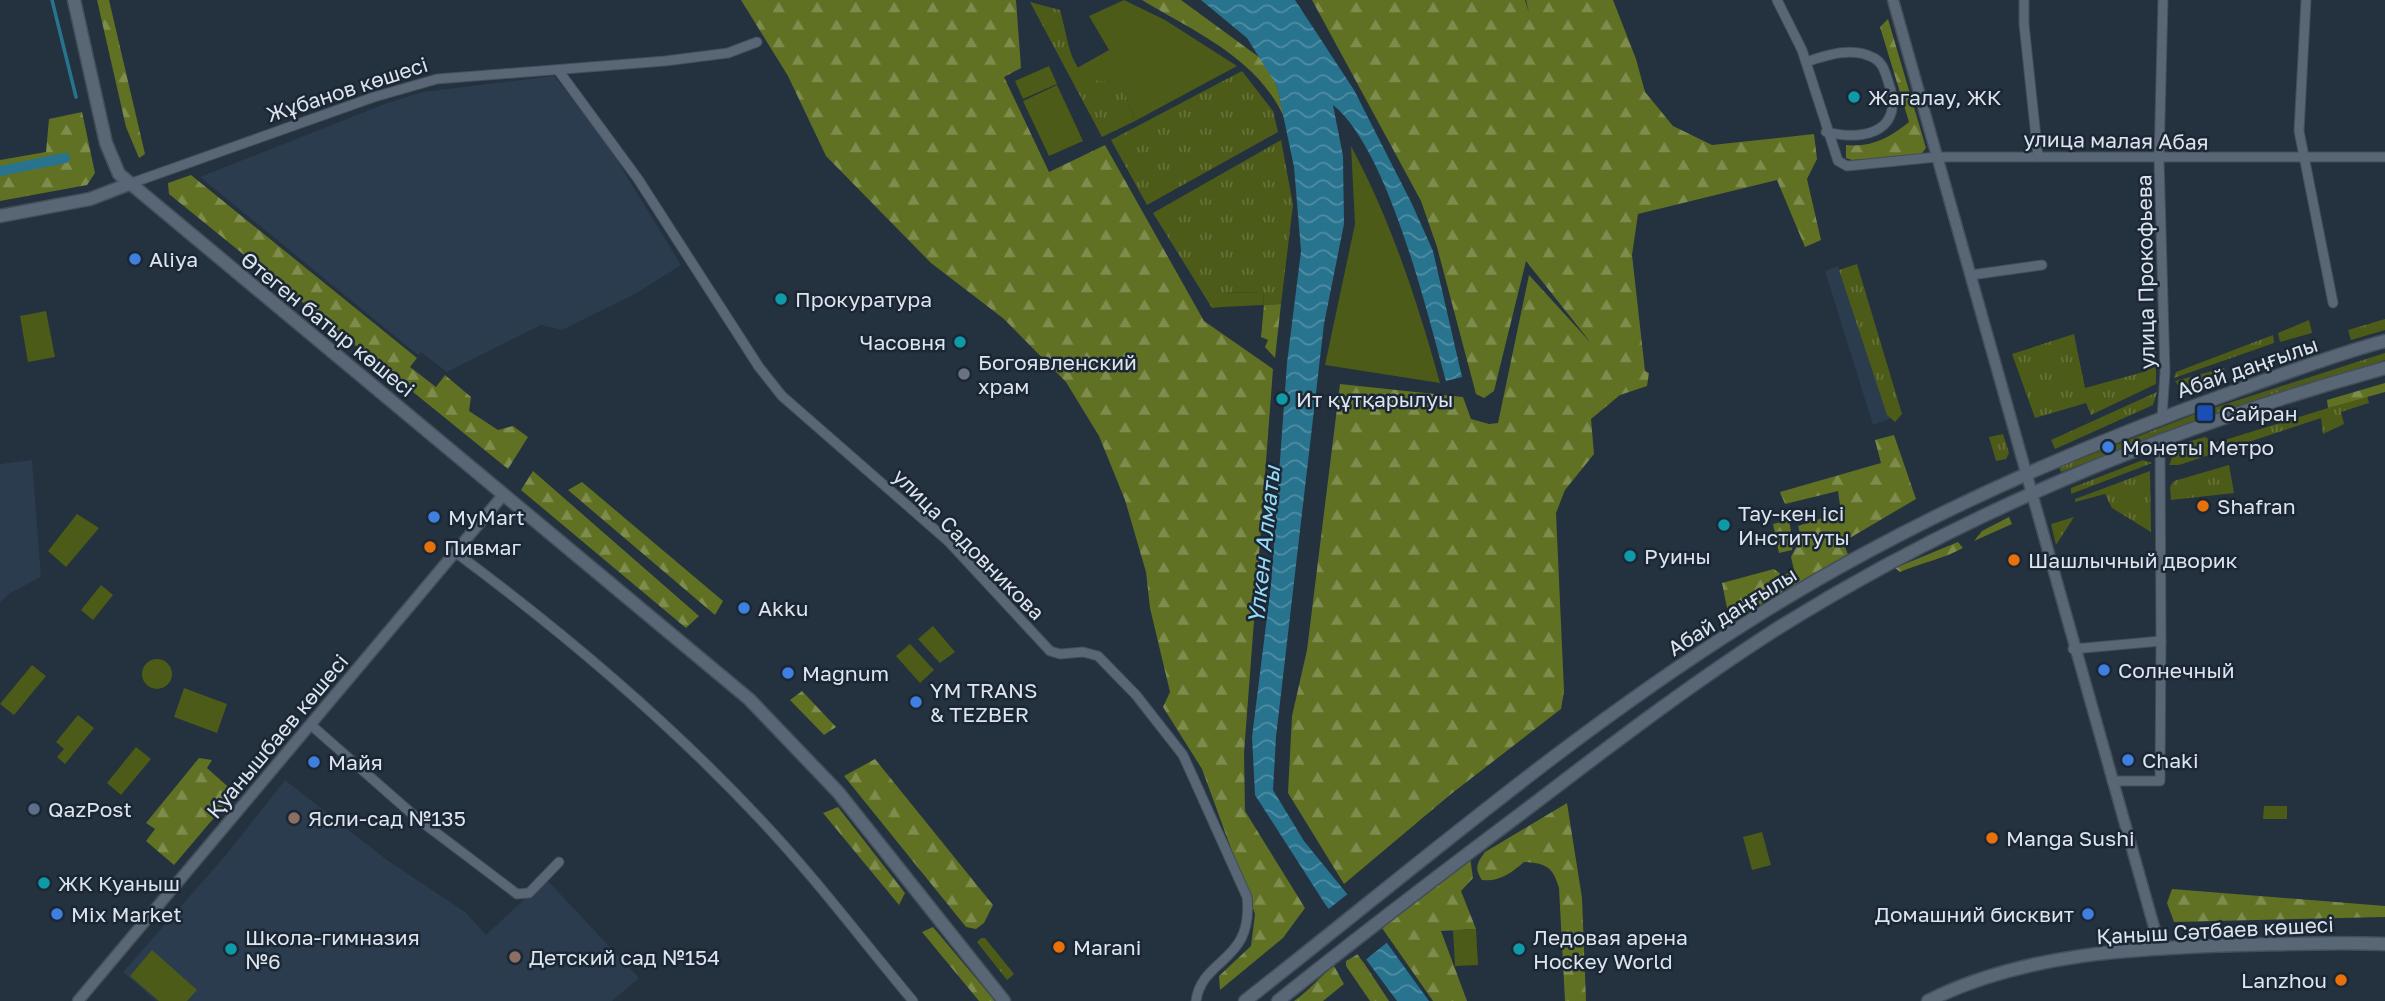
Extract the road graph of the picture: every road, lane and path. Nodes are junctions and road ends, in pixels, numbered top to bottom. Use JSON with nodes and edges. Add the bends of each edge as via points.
{"nodes":[{"id":1,"x":74,"y":0,"type":"edge"},
{"id":2,"x":1777,"y":0,"type":"edge"},
{"id":3,"x":1893,"y":0,"type":"edge"},
{"id":4,"x":2024,"y":0,"type":"edge"},
{"id":5,"x":2163,"y":0,"type":"edge"},
{"id":6,"x":2306,"y":0,"type":"edge"},
{"id":7,"x":757,"y":42,"type":"dead end"},
{"id":8,"x":1805,"y":62,"type":"junction"},
{"id":9,"x":558,"y":70,"type":"junction"},
{"id":10,"x":1826,"y":132,"type":"junction"},
{"id":11,"x":2038,"y":156,"type":"junction"},
{"id":12,"x":1937,"y":157,"type":"junction"},
{"id":13,"x":2385,"y":157,"type":"edge"},
{"id":14,"x":2304,"y":158,"type":"junction"},
{"id":15,"x":2160,"y":159,"type":"junction"},
{"id":16,"x":129,"y":184,"type":"junction"},
{"id":17,"x":0,"y":216,"type":"edge"},
{"id":18,"x":2042,"y":265,"type":"dead end"},
{"id":19,"x":1971,"y":275,"type":"junction"},
{"id":20,"x":2333,"y":303,"type":"dead end"},
{"id":21,"x":2385,"y":341,"type":"edge"},
{"id":22,"x":2385,"y":368,"type":"edge"},
{"id":23,"x":2162,"y":417,"type":"junction"},
{"id":24,"x":2160,"y":440,"type":"junction"},
{"id":25,"x":2025,"y":473,"type":"junction"},
{"id":26,"x":504,"y":494,"type":"junction"},
{"id":27,"x":2030,"y":495,"type":"junction"},
{"id":28,"x":455,"y":552,"type":"junction"},
{"id":29,"x":2161,"y":641,"type":"junction"},
{"id":30,"x":2073,"y":649,"type":"junction"},
{"id":31,"x":312,"y":725,"type":"junction"},
{"id":32,"x":2112,"y":781,"type":"junction"},
{"id":33,"x":559,"y":862,"type":"dead end"},
{"id":34,"x":2385,"y":944,"type":"edge"},
{"id":35,"x":2160,"y":948,"type":"junction"},
{"id":36,"x":78,"y":1001,"type":"edge"},
{"id":37,"x":913,"y":1001,"type":"edge"},
{"id":38,"x":1004,"y":1001,"type":"edge"},
{"id":39,"x":1196,"y":1001,"type":"edge"},
{"id":40,"x":1245,"y":1001,"type":"edge"},
{"id":41,"x":1278,"y":1001,"type":"edge"},
{"id":42,"x":1927,"y":1001,"type":"edge"}],
"edges":[{"from":1,"to":16,"type":"main road","name":"Өтеген батыр көшесі","via":[[106,143],[118,174]]},
{"from":2,"to":8,"type":"street"},
{"from":3,"to":12,"type":"street"},
{"from":4,"to":11,"type":"street"},
{"from":5,"to":15,"type":"street","name":"улица Прокофьева"},
{"from":6,"to":14,"type":"street","via":[[2299,131]]},
{"from":7,"to":9,"type":"street","name":"Жұбанов көшесі","via":[[728,53]]},
{"from":8,"to":10,"type":"street"},
{"from":8,"to":10,"type":"street","via":[[1843,52],[1876,59],[1892,92],[1892,114],[1876,131],[1860,136]]},
{"from":9,"to":16,"type":"street","name":"Жұбанов көшесі","via":[[417,84]]},
{"from":9,"to":39,"type":"street","name":"улица Садовникова","via":[[638,179],[751,356],[782,396],[948,541],[1050,651],[1098,656],[1183,755],[1247,897],[1249,917],[1243,939],[1204,984]]},
{"from":10,"to":12,"type":"street","name":"улица малая Абая","via":[[1838,161],[1847,166]]},
{"from":11,"to":12,"type":"street","name":"улица малая Абая"},
{"from":11,"to":15,"type":"street","name":"улица малая Абая"},
{"from":12,"to":19,"type":"street"},
{"from":13,"to":14,"type":"street","name":"улица малая Абая"},
{"from":14,"to":15,"type":"street","name":"улица малая Абая"},
{"from":14,"to":20,"type":"street"},
{"from":15,"to":23,"type":"street","name":"улица Прокофьева"},
{"from":16,"to":17,"type":"main road","name":"Жұбанов көшесі","via":[[90,199]]},
{"from":16,"to":26,"type":"main road","name":"Өтеген батыр көшесі"},
{"from":18,"to":19,"type":"street"},
{"from":19,"to":25,"type":"street"},
{"from":21,"to":23,"type":"main road","name":"Абай даңғылы"},
{"from":22,"to":24,"type":"main road","name":"Абай даңғылы"},
{"from":23,"to":25,"type":"main road","name":"Абай даңғылы"},
{"from":24,"to":27,"type":"main road","name":"Абай даңғылы"},
{"from":24,"to":29,"type":"street"},
{"from":25,"to":27,"type":"street"},
{"from":25,"to":40,"type":"main road","name":"Абай даңғылы","via":[[1861,555],[1652,685],[1522,781]]},
{"from":26,"to":28,"type":"street","name":"Қуанышбаев көшесі"},
{"from":26,"to":38,"type":"main road","name":"Өтеген батыр көшесі","via":[[749,699],[838,792]]},
{"from":27,"to":30,"type":"street"},
{"from":27,"to":41,"type":"main road","name":"Абай даңғылы","via":[[1961,526],[1775,631],[1668,704]]},
{"from":28,"to":31,"type":"street","name":"Қуанышбаев көшесі"},
{"from":28,"to":37,"type":"street","via":[[666,724],[778,838]]},
{"from":29,"to":30,"type":"street"},
{"from":29,"to":32,"type":"street","via":[[2160,781]]},
{"from":30,"to":32,"type":"street"},
{"from":31,"to":33,"type":"street","via":[[418,819],[517,894],[529,893]]},
{"from":31,"to":36,"type":"street","name":"Қуанышбаев көшесі"},
{"from":32,"to":35,"type":"street"},
{"from":34,"to":35,"type":"main road","name":"Қаныш Сәтбаев көшесі"},
{"from":35,"to":42,"type":"main road","name":"Қаныш Сәтбаев көшесі","via":[[2083,956],[2001,973]]}]}
